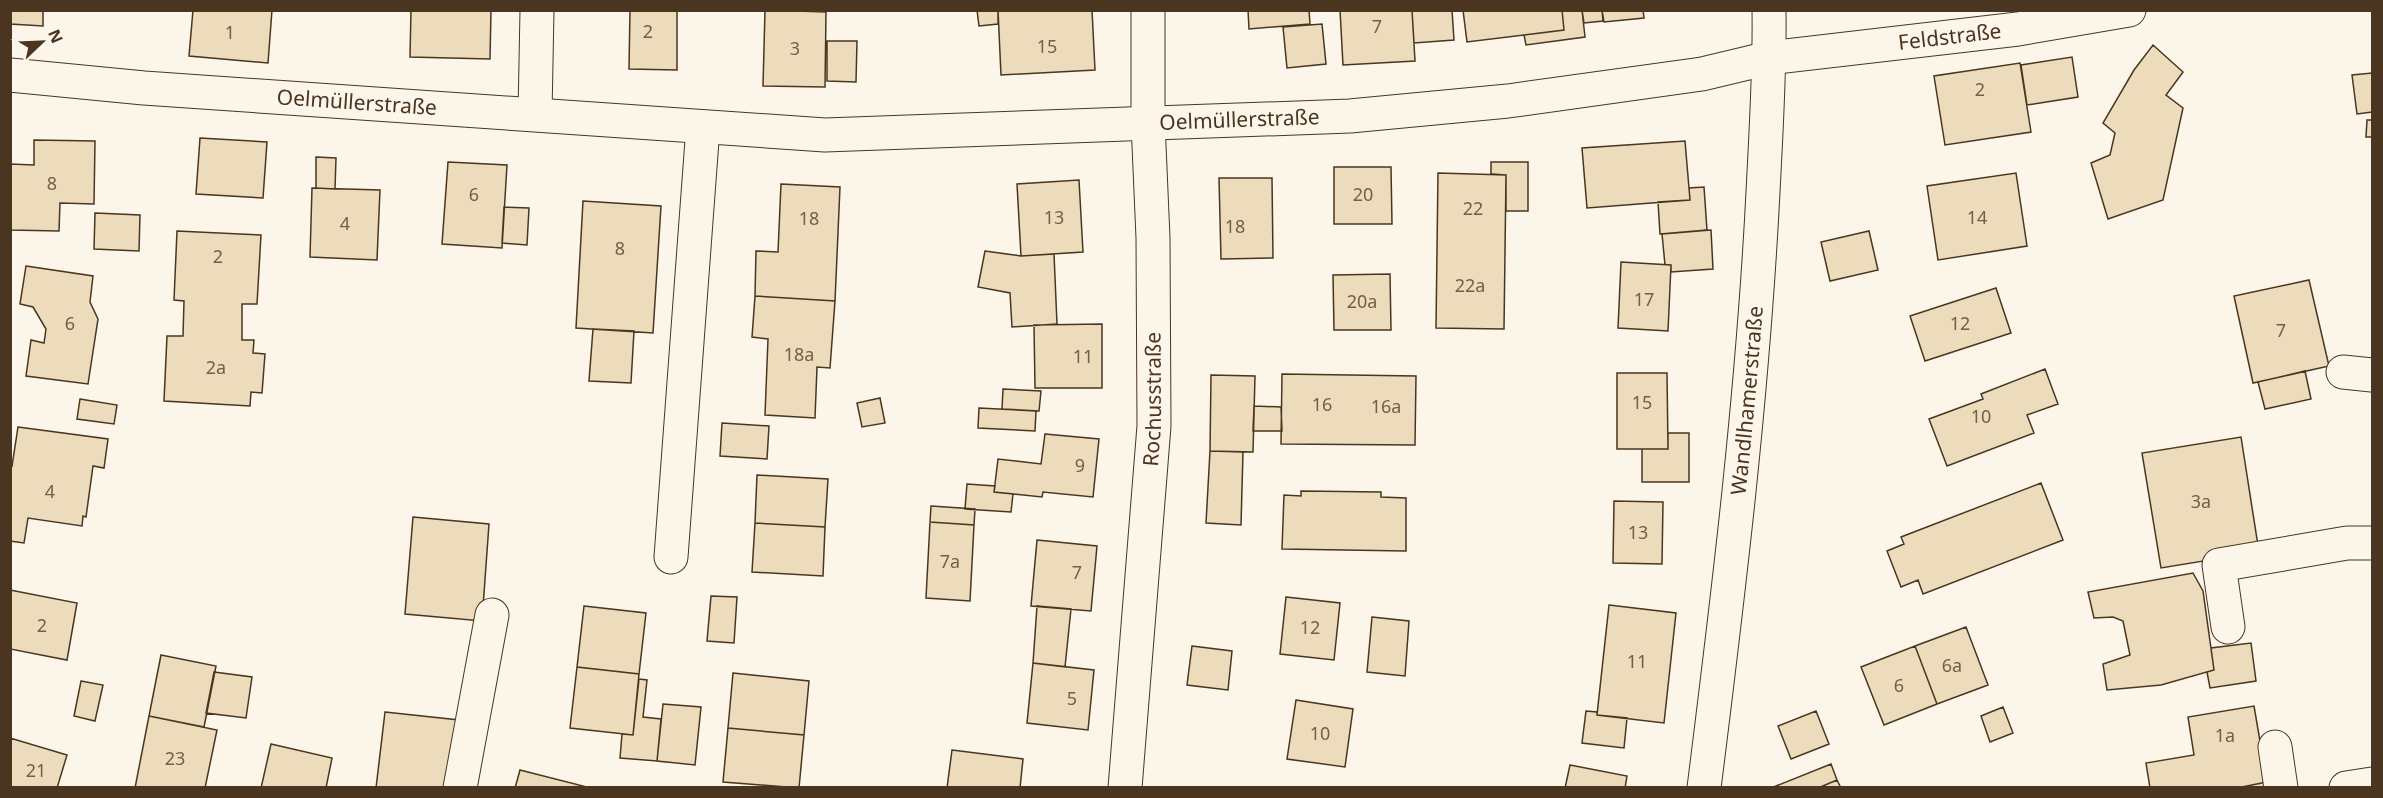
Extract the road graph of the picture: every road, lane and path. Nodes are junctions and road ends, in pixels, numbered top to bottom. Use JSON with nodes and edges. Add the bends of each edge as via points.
{"nodes":[{"id":1,"x":537,"y":10,"type":"edge"},
{"id":2,"x":1148,"y":10,"type":"edge"},
{"id":3,"x":1769,"y":10,"type":"edge"},
{"id":4,"x":2129,"y":10,"type":"edge"},
{"id":5,"x":1769,"y":58,"type":"junction"},
{"id":6,"x":10,"y":75,"type":"edge"},
{"id":7,"x":535,"y":114,"type":"junction"},
{"id":8,"x":1148,"y":122,"type":"junction"},
{"id":9,"x":703,"y":127,"type":"junction"},
{"id":10,"x":2373,"y":543,"type":"edge"},
{"id":11,"x":671,"y":557,"type":"dead end"},
{"id":12,"x":492,"y":615,"type":"dead end"},
{"id":13,"x":2228,"y":627,"type":"dead end"},
{"id":14,"x":2275,"y":747,"type":"dead end"},
{"id":15,"x":2373,"y":784,"type":"edge"},
{"id":16,"x":460,"y":788,"type":"edge"},
{"id":17,"x":1125,"y":788,"type":"edge"},
{"id":18,"x":1704,"y":788,"type":"edge"},
{"id":19,"x":2281,"y":788,"type":"edge"},
{"id":20,"x":2346,"y":788,"type":"edge"}],
"edges":[{"from":1,"to":7,"type":"street"},
{"from":2,"to":8,"type":"street","name":"Rochusstraße"},
{"from":3,"to":5,"type":"street","name":"Wandlhamerstraße"},
{"from":4,"to":5,"type":"street","name":"Feldstraße","via":[[2018,29]]},
{"from":5,"to":8,"type":"street","name":"Oelmüllerstraße","via":[[1702,74],[1508,101],[1350,116]]},
{"from":5,"to":18,"type":"street","name":"Wandlhamerstraße","via":[[1746,439]]},
{"from":6,"to":7,"type":"street","name":"Oelmüllerstraße","via":[[144,88]]},
{"from":7,"to":9,"type":"street","name":"Oelmüllerstraße"},
{"from":8,"to":9,"type":"street","name":"Oelmüllerstraße","via":[[825,135]]},
{"from":8,"to":17,"type":"street","name":"Rochusstraße","via":[[1154,426]]},
{"from":9,"to":11,"type":"street"},
{"from":10,"to":13,"type":"street","via":[[2347,543],[2219,565]]},
{"from":12,"to":16,"type":"street"},
{"from":14,"to":19,"type":"street"},
{"from":15,"to":20,"type":"street"}]}
